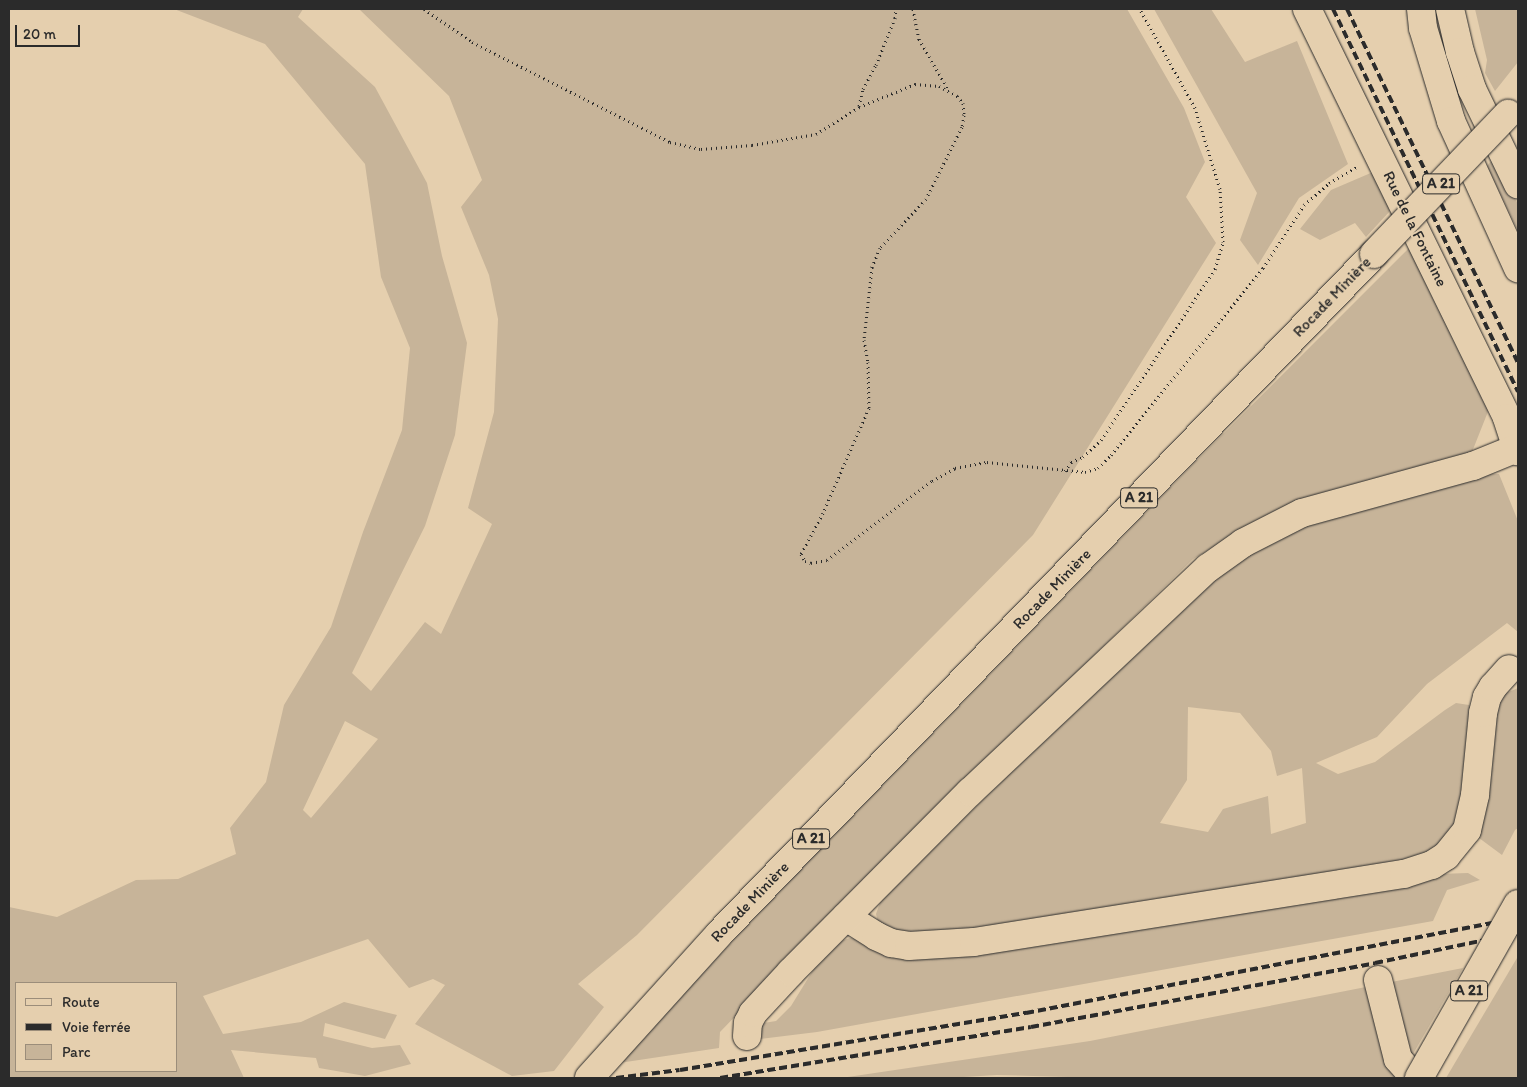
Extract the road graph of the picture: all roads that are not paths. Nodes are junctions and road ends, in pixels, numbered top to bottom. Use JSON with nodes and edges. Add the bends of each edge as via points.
{"nodes":[{"id":1,"x":1307,"y":9,"type":"edge"},
{"id":2,"x":1421,"y":9,"type":"edge"},
{"id":3,"x":1450,"y":9,"type":"edge"},
{"id":4,"x":1513,"y":109,"type":"edge"},
{"id":5,"x":1518,"y":184,"type":"edge"},
{"id":6,"x":1518,"y":268,"type":"edge"},
{"id":7,"x":1518,"y":449,"type":"edge"},
{"id":8,"x":1509,"y":669,"type":"dead end"},
{"id":9,"x":1518,"y":904,"type":"edge"},
{"id":10,"x":846,"y":917,"type":"junction"},
{"id":11,"x":1378,"y":980,"type":"dead end"},
{"id":12,"x":747,"y":1036,"type":"dead end"},
{"id":13,"x":587,"y":1072,"type":"edge"},
{"id":14,"x":1415,"y":1078,"type":"edge"},
{"id":15,"x":1419,"y":1078,"type":"edge"}],
"edges":[{"from":1,"to":7,"type":"main road","name":"Rue de la Fontaine","via":[[1507,418]]},
{"from":2,"to":6,"type":"main road","via":[[1423,28],[1450,121]]},
{"from":3,"to":5,"type":"main road","via":[[1472,89]]},
{"from":4,"to":13,"type":"main road","name":"Rocade Minière","number":"A 21","bridge":true},
{"from":7,"to":10,"type":"main road","via":[[1473,466],[1302,513],[1236,548],[1208,568],[1155,616],[970,792]]},
{"from":8,"to":10,"type":"main road","via":[[1493,687],[1482,713],[1475,795],[1467,830],[1446,856],[1432,865],[1404,874],[966,943],[908,946],[892,943]]},
{"from":9,"to":15,"type":"main road","number":"A 21","bridge":true},
{"from":10,"to":12,"type":"main road","via":[[753,1013]]},
{"from":11,"to":14,"type":"main road","via":[[1398,1059]]}]}
